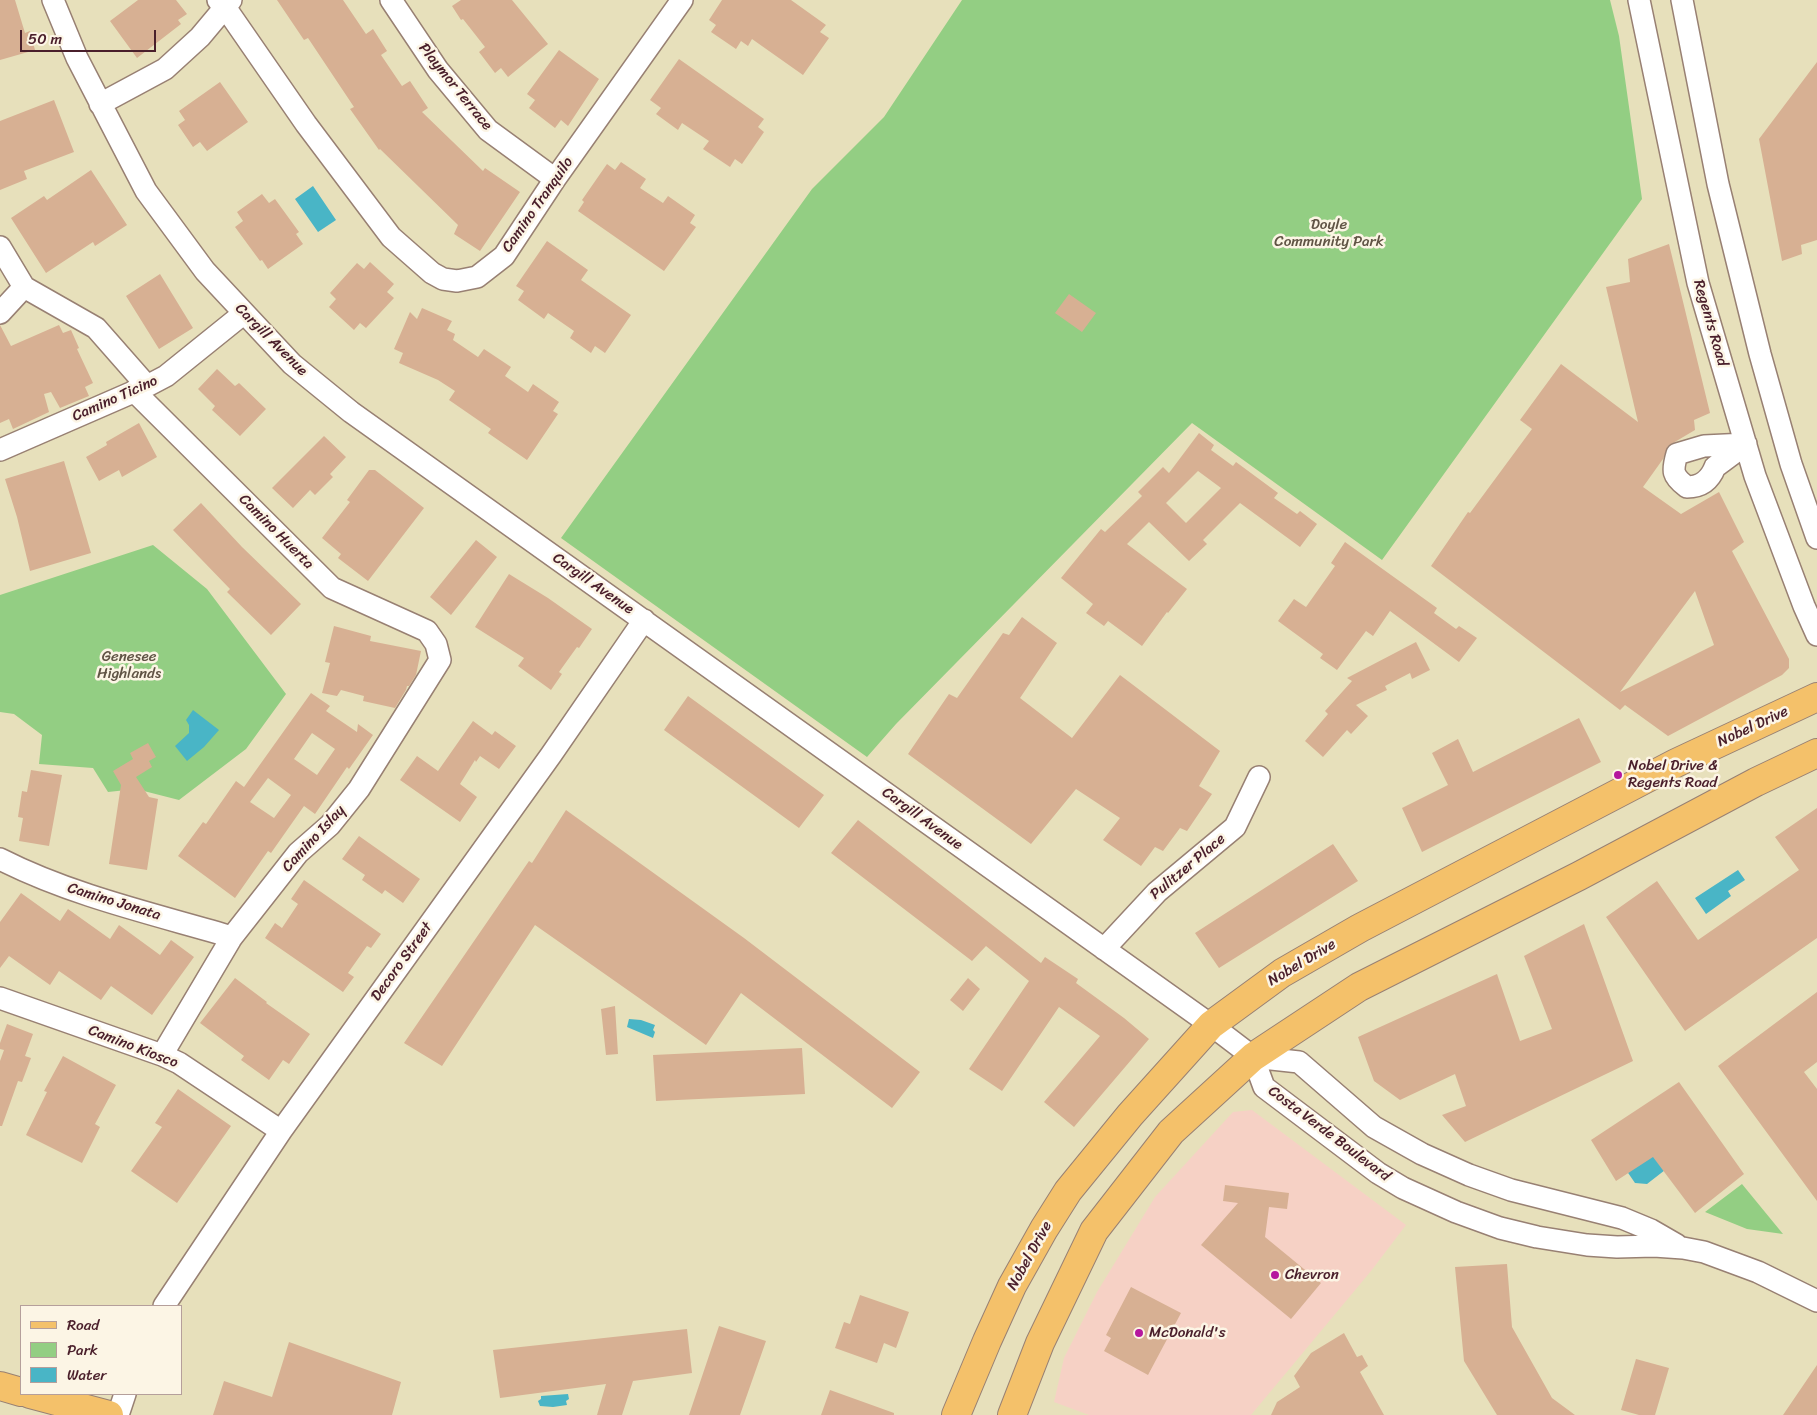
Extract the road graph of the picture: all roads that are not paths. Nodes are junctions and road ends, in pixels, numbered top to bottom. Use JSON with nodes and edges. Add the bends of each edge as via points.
{"nodes":[{"id":1,"x":53,"y":0,"type":"edge"},
{"id":2,"x":391,"y":0,"type":"edge"},
{"id":3,"x":682,"y":0,"type":"edge"},
{"id":4,"x":1639,"y":0,"type":"edge"},
{"id":5,"x":1682,"y":0,"type":"edge"},
{"id":6,"x":225,"y":2,"type":"edge"},
{"id":7,"x":100,"y":104,"type":"junction"},
{"id":8,"x":555,"y":179,"type":"junction"},
{"id":9,"x":0,"y":247,"type":"edge"},
{"id":10,"x":24,"y":287,"type":"junction"},
{"id":11,"x":0,"y":313,"type":"edge"},
{"id":12,"x":243,"y":314,"type":"junction"},
{"id":13,"x":140,"y":389,"type":"junction"},
{"id":14,"x":0,"y":450,"type":"edge"},
{"id":15,"x":1817,"y":538,"type":"edge"},
{"id":16,"x":644,"y":620,"type":"junction"},
{"id":17,"x":1817,"y":635,"type":"edge"},
{"id":18,"x":436,"y":644,"type":"joint"},
{"id":19,"x":1817,"y":697,"type":"edge"},
{"id":20,"x":1817,"y":753,"type":"edge"},
{"id":21,"x":1259,"y":777,"type":"dead end"},
{"id":22,"x":0,"y":859,"type":"edge"},
{"id":23,"x":232,"y":937,"type":"junction"},
{"id":24,"x":1104,"y":949,"type":"junction"},
{"id":25,"x":0,"y":998,"type":"edge"},
{"id":26,"x":1211,"y":1025,"type":"junction"},
{"id":27,"x":162,"y":1055,"type":"junction"},
{"id":28,"x":1253,"y":1057,"type":"junction"},
{"id":29,"x":281,"y":1131,"type":"junction"},
{"id":30,"x":1683,"y":1248,"type":"junction"},
{"id":31,"x":1817,"y":1301,"type":"edge"},
{"id":32,"x":165,"y":1305,"type":"edge"},
{"id":33,"x":0,"y":1386,"type":"edge"},
{"id":34,"x":20,"y":1392,"type":"edge"},
{"id":35,"x":34,"y":1395,"type":"edge"},
{"id":36,"x":125,"y":1395,"type":"edge"},
{"id":37,"x":109,"y":1415,"type":"edge"},
{"id":38,"x":118,"y":1415,"type":"edge"},
{"id":39,"x":956,"y":1415,"type":"edge"},
{"id":40,"x":1012,"y":1415,"type":"edge"}],
"edges":[{"from":1,"to":7,"type":"street","name":"Cargill Avenue"},
{"from":2,"to":8,"type":"street","name":"Playmor Terrace","via":[[438,70],[488,130]]},
{"from":3,"to":8,"type":"street","name":"Camino Tranquilo"},
{"from":4,"to":17,"type":"street","name":"Regents Road","via":[[1698,283],[1755,476]]},
{"from":5,"to":15,"type":"street","via":[[1718,184],[1760,354],[1791,464]]},
{"from":6,"to":7,"type":"street","via":[[200,37],[164,69]]},
{"from":6,"to":8,"type":"street","name":"Camino Tranquilo","via":[[306,124],[392,237],[443,279],[457,282],[477,277],[504,256]]},
{"from":7,"to":12,"type":"street","name":"Cargill Avenue","via":[[146,190],[204,272]]},
{"from":9,"to":10,"type":"street","name":"Camino Huerta"},
{"from":10,"to":11,"type":"street"},
{"from":10,"to":13,"type":"street","name":"Camino Huerta","via":[[96,328]]},
{"from":12,"to":13,"type":"street","name":"Camino Ticino","via":[[166,376]]},
{"from":12,"to":16,"type":"street","name":"Cargill Avenue","via":[[292,364],[351,412]]},
{"from":13,"to":14,"type":"street","name":"Camino Ticino"},
{"from":13,"to":18,"type":"street","name":"Camino Huerta","via":[[332,588],[427,631]]},
{"from":16,"to":24,"type":"street","name":"Cargill Avenue"},
{"from":16,"to":29,"type":"street","name":"Decoro Street"},
{"from":18,"to":23,"type":"street","name":"Camino Islay","via":[[440,660],[360,789],[330,825],[298,853]]},
{"from":19,"to":26,"type":"main road","name":"Nobel Drive","via":[[1676,763],[1360,928],[1282,973]]},
{"from":20,"to":28,"type":"main road","via":[[1358,987]]},
{"from":21,"to":24,"type":"street","name":"Pulitzer Place","via":[[1235,828],[1157,892]]},
{"from":22,"to":23,"type":"street","name":"Camino Jonata","via":[[27,873],[82,893]]},
{"from":23,"to":27,"type":"street","name":"Camino Islay"},
{"from":24,"to":26,"type":"street","name":"Cargill Avenue"},
{"from":25,"to":27,"type":"street","name":"Camino Kiosco"},
{"from":26,"to":28,"type":"street","name":"Cargill Avenue"},
{"from":26,"to":39,"type":"main road","name":"Nobel Drive","via":[[1130,1115],[1068,1191],[1012,1286]]},
{"from":27,"to":29,"type":"street","name":"Camino Kiosco"},
{"from":28,"to":30,"type":"street","name":"Costa Verde Boulevard","via":[[1299,1062],[1374,1127],[1429,1158],[1511,1190],[1622,1218]]},
{"from":28,"to":30,"type":"street","name":"Costa Verde Boulevard","via":[[1264,1087],[1378,1173],[1456,1212],[1537,1237],[1610,1246]]},
{"from":28,"to":40,"type":"main road","via":[[1172,1132],[1094,1231],[1040,1343]]},
{"from":29,"to":32,"type":"street","name":"Decoro Street"},
{"from":30,"to":31,"type":"street","name":"Costa Verde Boulevard","via":[[1704,1252],[1758,1272]]},
{"from":33,"to":34,"type":"main road"},
{"from":35,"to":37,"type":"main road"},
{"from":36,"to":38,"type":"street"}]}
